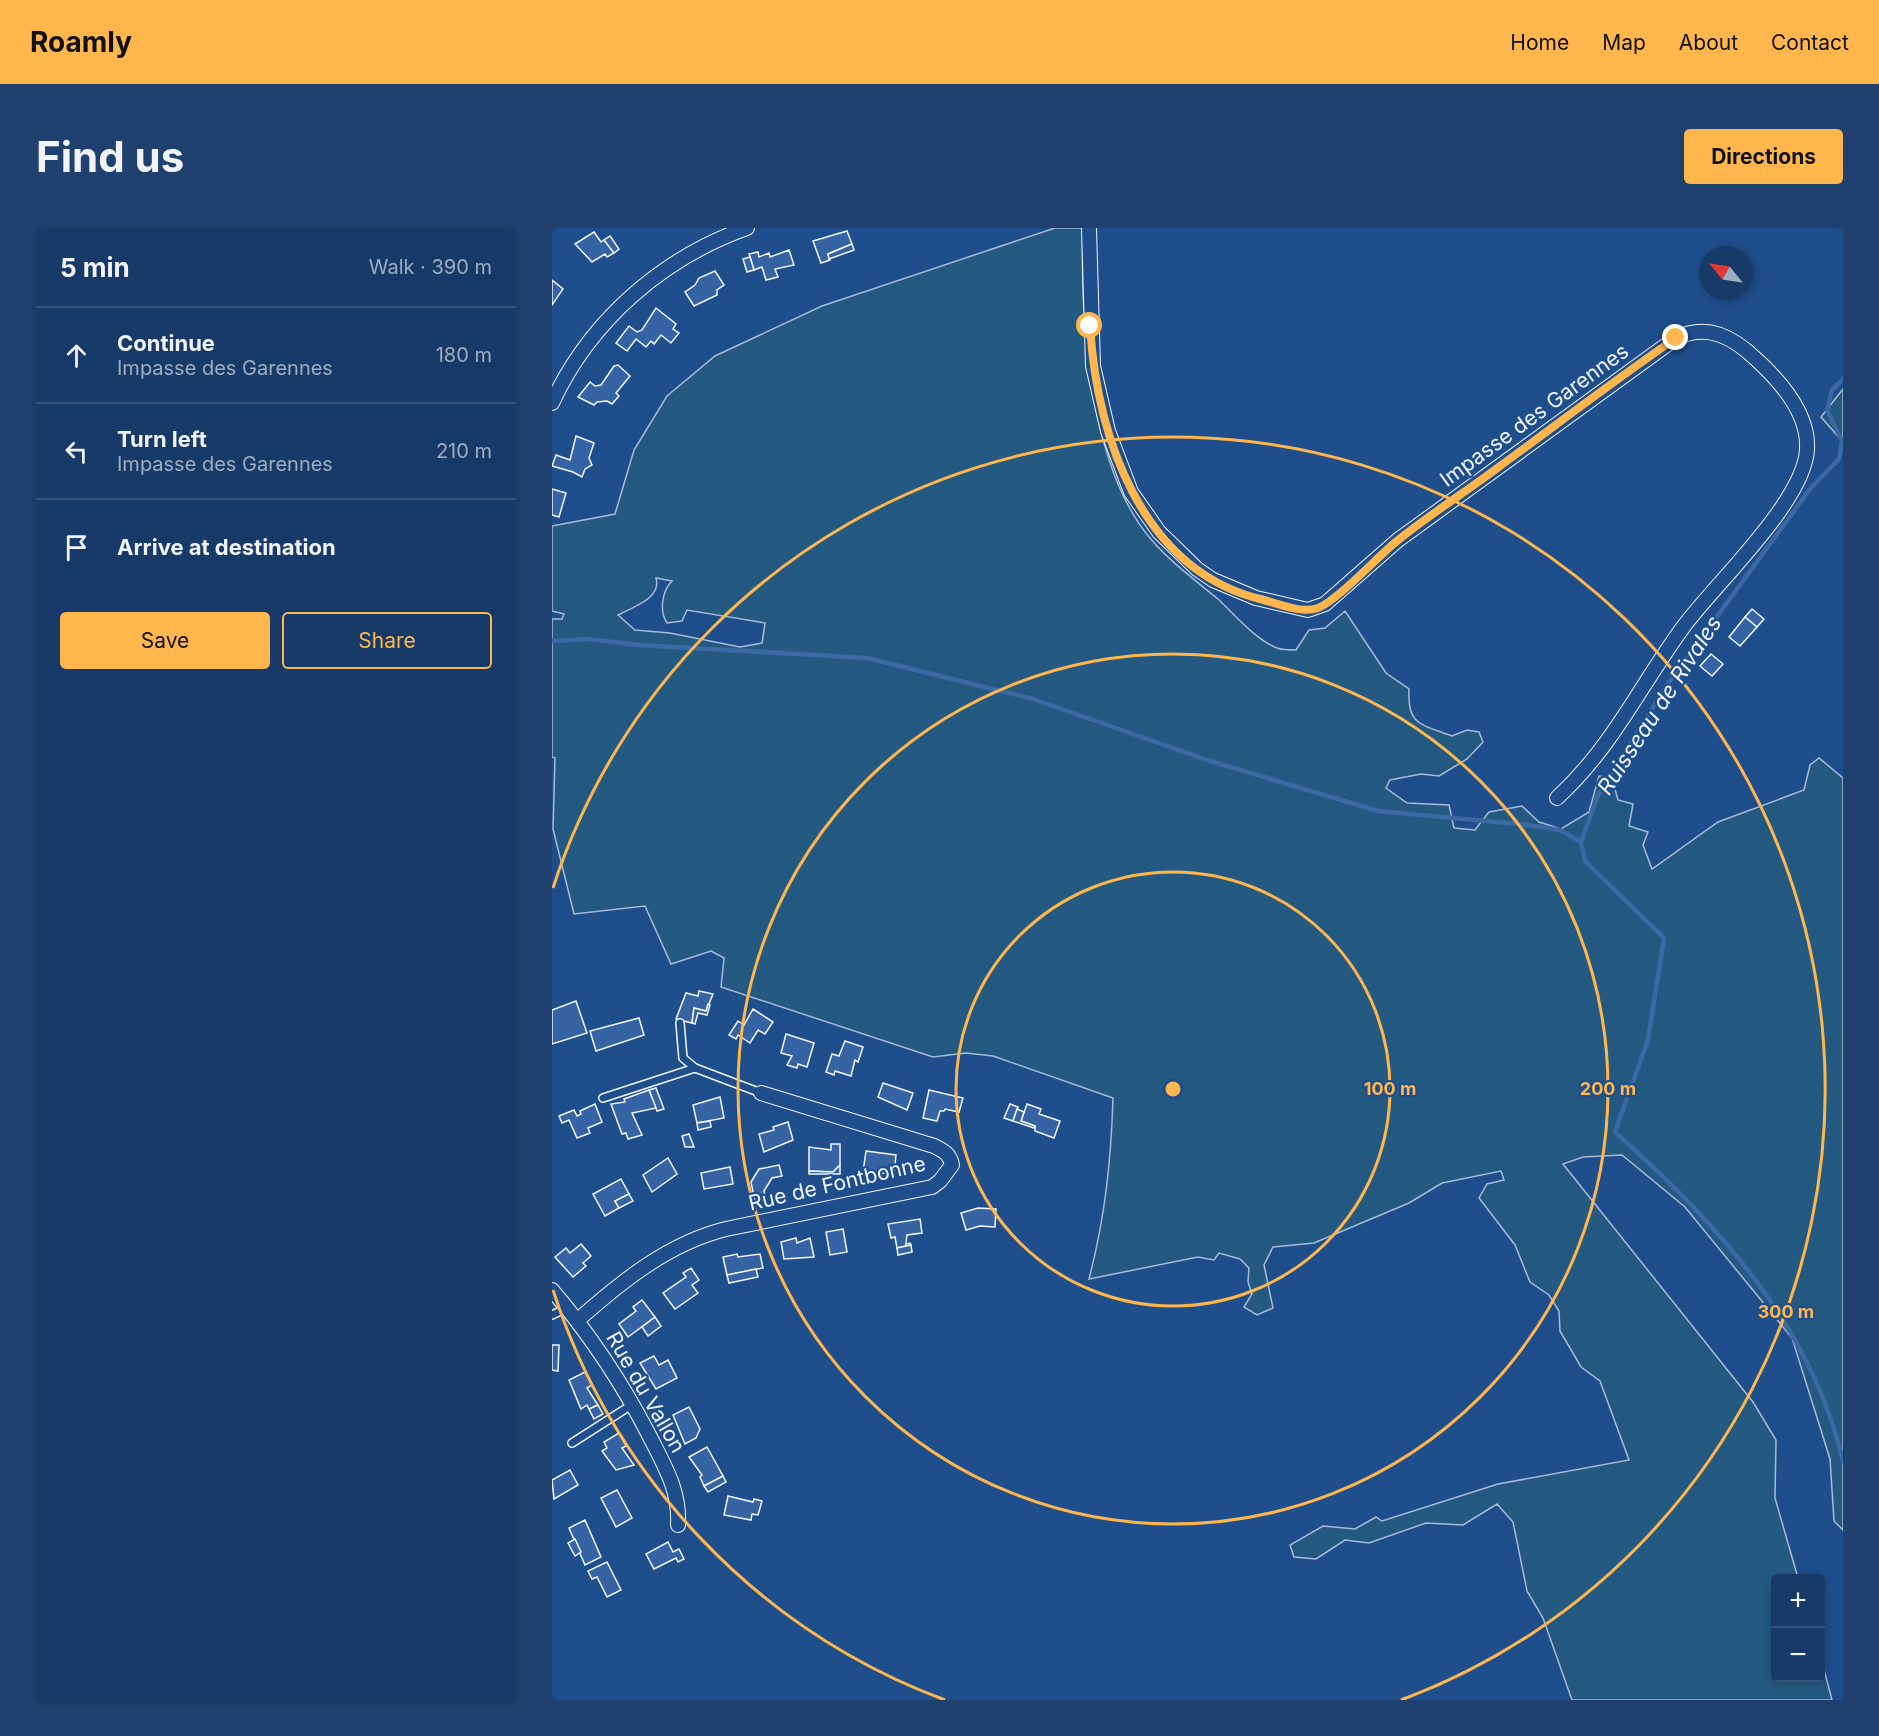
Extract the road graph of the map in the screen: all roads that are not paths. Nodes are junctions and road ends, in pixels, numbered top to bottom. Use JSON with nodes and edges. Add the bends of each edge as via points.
{"nodes":[{"id":1,"x":747,"y":228,"type":"edge"},
{"id":2,"x":1089,"y":228,"type":"edge"},
{"id":3,"x":552,"y":403,"type":"edge"},
{"id":4,"x":1557,"y":798,"type":"dead end"},
{"id":5,"x":680,"y":1023,"type":"dead end"},
{"id":6,"x":695,"y":1068,"type":"junction"},
{"id":7,"x":761,"y":1093,"type":"joint"},
{"id":8,"x":603,"y":1098,"type":"dead end"},
{"id":9,"x":552,"y":1290,"type":"edge"},
{"id":10,"x":567,"y":1308,"type":"junction"},
{"id":11,"x":552,"y":1315,"type":"edge"},
{"id":12,"x":578,"y":1320,"type":"junction"},
{"id":13,"x":633,"y":1404,"type":"junction"},
{"id":14,"x":572,"y":1443,"type":"dead end"},
{"id":15,"x":678,"y":1525,"type":"dead end"}],
"edges":[{"from":1,"to":3,"type":"street","via":[[683,258],[636,292],[577,357]]},
{"from":2,"to":4,"type":"street","name":"Impasse des Garennes","via":[[1093,366],[1108,431],[1131,492],[1159,532],[1205,574],[1256,598],[1299,608],[1308,610],[1325,604],[1398,540],[1676,338],[1700,330],[1723,335],[1752,356],[1780,386],[1795,405],[1806,434],[1806,456],[1799,480],[1742,560],[1683,628],[1586,771]]},
{"from":5,"to":6,"type":"lane","via":[[683,1058]]},
{"from":6,"to":7,"type":"lane"},
{"from":6,"to":8,"type":"lane"},
{"from":7,"to":12,"type":"street","name":"Rue de Fontbonne","via":[[934,1146],[945,1151],[952,1165],[932,1187],[694,1238],[654,1261]]},
{"from":9,"to":10,"type":"street","name":"Rue du Vallon"},
{"from":10,"to":11,"type":"lane"},
{"from":10,"to":12,"type":"street","name":"Rue du Vallon"},
{"from":12,"to":13,"type":"street","name":"Rue du Vallon"},
{"from":13,"to":14,"type":"lane"},
{"from":13,"to":15,"type":"street","name":"Rue du Vallon","via":[[671,1477],[679,1509]]}]}
